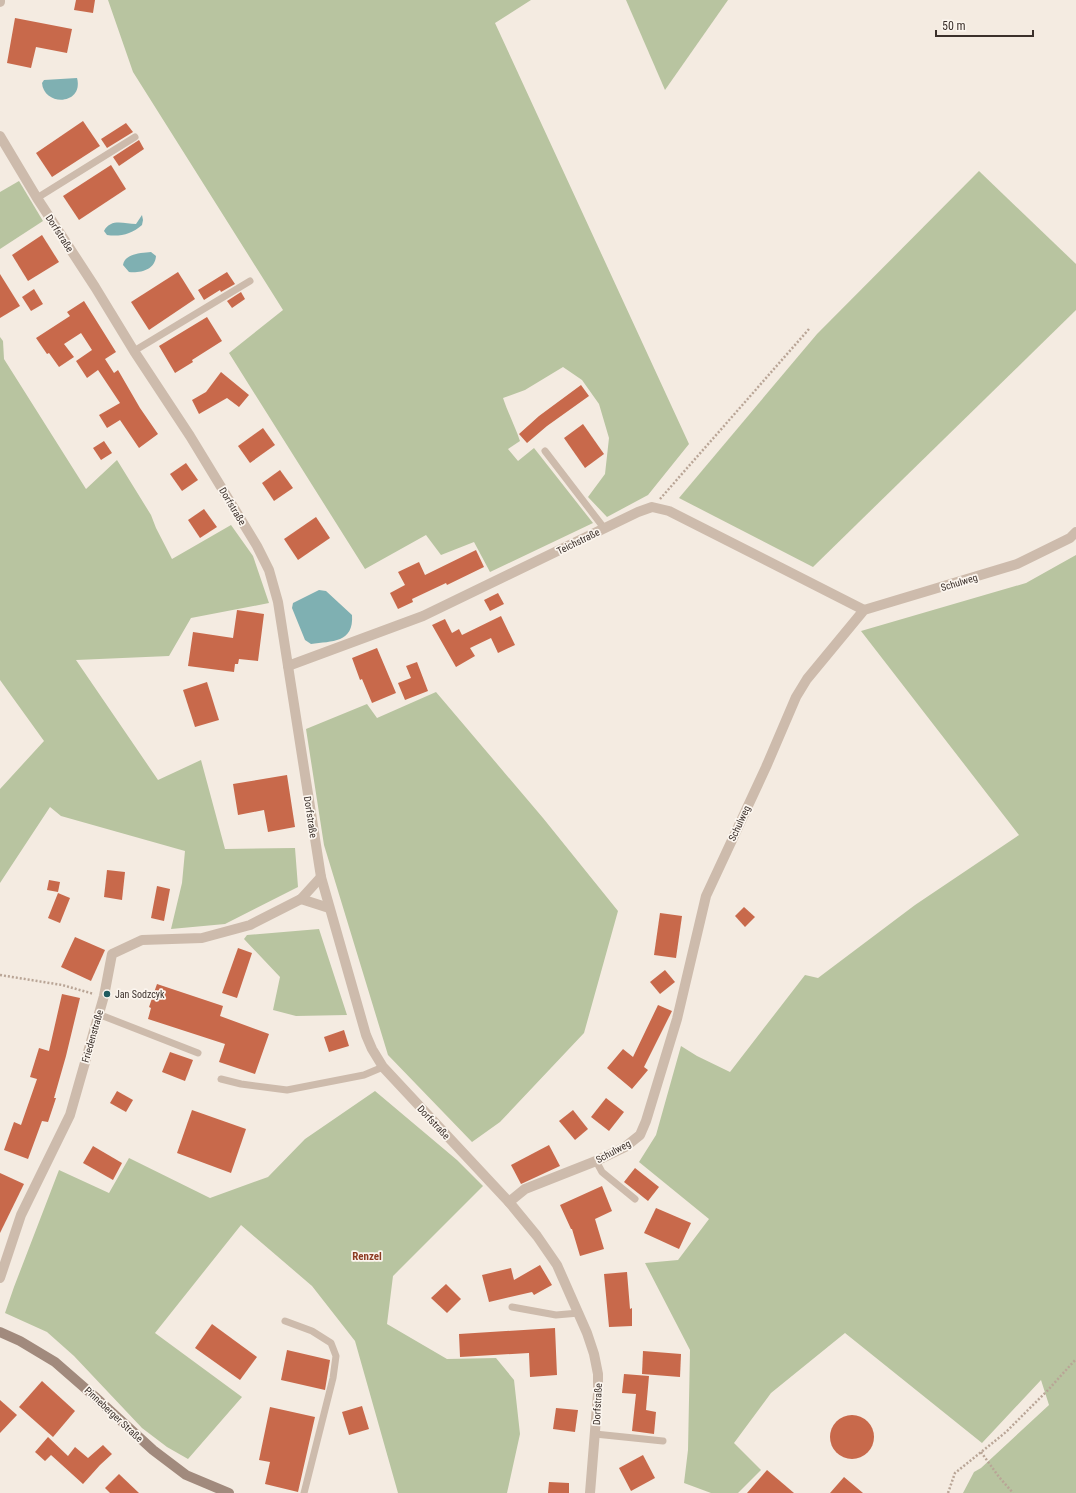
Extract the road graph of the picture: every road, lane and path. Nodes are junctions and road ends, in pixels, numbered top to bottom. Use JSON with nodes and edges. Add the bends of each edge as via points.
{"nodes":[{"id":1,"x":0,"y":136,"type":"edge"},
{"id":2,"x":135,"y":137,"type":"dead end"},
{"id":3,"x":37,"y":198,"type":"junction"},
{"id":4,"x":250,"y":281,"type":"dead end"},
{"id":5,"x":809,"y":329,"type":"dead end"},
{"id":6,"x":134,"y":351,"type":"junction"},
{"id":7,"x":545,"y":451,"type":"dead end"},
{"id":8,"x":652,"y":507,"type":"junction"},
{"id":9,"x":604,"y":528,"type":"junction"},
{"id":10,"x":1076,"y":532,"type":"edge"},
{"id":11,"x":864,"y":610,"type":"junction"},
{"id":12,"x":288,"y":666,"type":"junction"},
{"id":13,"x":320,"y":877,"type":"junction"},
{"id":14,"x":301,"y":899,"type":"junction"},
{"id":15,"x":329,"y":908,"type":"junction"},
{"id":16,"x":0,"y":975,"type":"edge"},
{"id":17,"x":104,"y":996,"type":"junction"},
{"id":18,"x":98,"y":1014,"type":"junction"},
{"id":19,"x":198,"y":1053,"type":"dead end"},
{"id":20,"x":383,"y":1067,"type":"junction"},
{"id":21,"x":221,"y":1079,"type":"dead end"},
{"id":22,"x":596,"y":1161,"type":"junction"},
{"id":23,"x":635,"y":1199,"type":"dead end"},
{"id":24,"x":509,"y":1202,"type":"junction"},
{"id":25,"x":0,"y":1278,"type":"edge"},
{"id":26,"x":512,"y":1307,"type":"dead end"},
{"id":27,"x":580,"y":1313,"type":"junction"},
{"id":28,"x":285,"y":1321,"type":"dead end"},
{"id":29,"x":0,"y":1332,"type":"edge"},
{"id":30,"x":1076,"y":1359,"type":"edge"},
{"id":31,"x":595,"y":1434,"type":"junction"},
{"id":32,"x":663,"y":1441,"type":"dead end"},
{"id":33,"x":981,"y":1452,"type":"junction"},
{"id":34,"x":229,"y":1493,"type":"edge"},
{"id":35,"x":304,"y":1493,"type":"edge"},
{"id":36,"x":590,"y":1493,"type":"edge"},
{"id":37,"x":948,"y":1493,"type":"edge"},
{"id":38,"x":1013,"y":1493,"type":"edge"}],
"edges":[{"from":1,"to":3,"type":"street","name":"Dorfstraße"},
{"from":2,"to":3,"type":"lane"},
{"from":3,"to":6,"type":"street","name":"Dorfstraße"},
{"from":4,"to":6,"type":"lane"},
{"from":5,"to":8,"type":"path"},
{"from":6,"to":12,"type":"street","name":"Dorfstraße","via":[[190,436],[269,570],[278,602]]},
{"from":7,"to":9,"type":"lane"},
{"from":8,"to":9,"type":"street","name":"Teichstraße"},
{"from":8,"to":11,"type":"street","via":[[669,511]]},
{"from":9,"to":12,"type":"street","name":"Teichstraße","via":[[423,616]]},
{"from":10,"to":11,"type":"street","name":"Schulweg","via":[[1070,538],[1017,564]]},
{"from":11,"to":22,"type":"street","name":"Schulweg","via":[[806,679],[796,697],[706,896],[678,1019],[640,1135],[625,1147]]},
{"from":12,"to":13,"type":"street","name":"Dorfstraße"},
{"from":13,"to":14,"type":"street","name":"Friedenstraße"},
{"from":13,"to":15,"type":"street","name":"Dorfstraße"},
{"from":14,"to":15,"type":"street"},
{"from":14,"to":17,"type":"street","name":"Friedenstraße","via":[[250,925],[202,938],[142,940],[112,954]]},
{"from":15,"to":20,"type":"street","name":"Dorfstraße","via":[[366,1035]]},
{"from":16,"to":17,"type":"path","via":[[62,985]]},
{"from":17,"to":18,"type":"street","name":"Friedenstraße"},
{"from":18,"to":19,"type":"lane"},
{"from":18,"to":25,"type":"street","name":"Friedenstraße","via":[[70,1115],[22,1215]]},
{"from":20,"to":21,"type":"lane","via":[[364,1075],[287,1090]]},
{"from":20,"to":24,"type":"street","name":"Dorfstraße"},
{"from":22,"to":23,"type":"lane","via":[[602,1172]]},
{"from":22,"to":24,"type":"street","name":"Schulweg","via":[[525,1189]]},
{"from":24,"to":27,"type":"street","name":"Dorfstraße","via":[[554,1260]]},
{"from":26,"to":27,"type":"lane","via":[[556,1315]]},
{"from":27,"to":31,"type":"street","name":"Dorfstraße","via":[[598,1374]]},
{"from":28,"to":35,"type":"lane","via":[[312,1331],[331,1343],[336,1356],[333,1378]]},
{"from":29,"to":34,"type":"main road","name":"Pinneberger Straße","via":[[56,1362],[153,1450],[186,1475]]},
{"from":30,"to":33,"type":"path","via":[[1006,1432]]},
{"from":31,"to":32,"type":"lane"},
{"from":31,"to":36,"type":"street","name":"Dorfstraße"},
{"from":33,"to":37,"type":"path","via":[[956,1473]]},
{"from":33,"to":38,"type":"path"}]}
